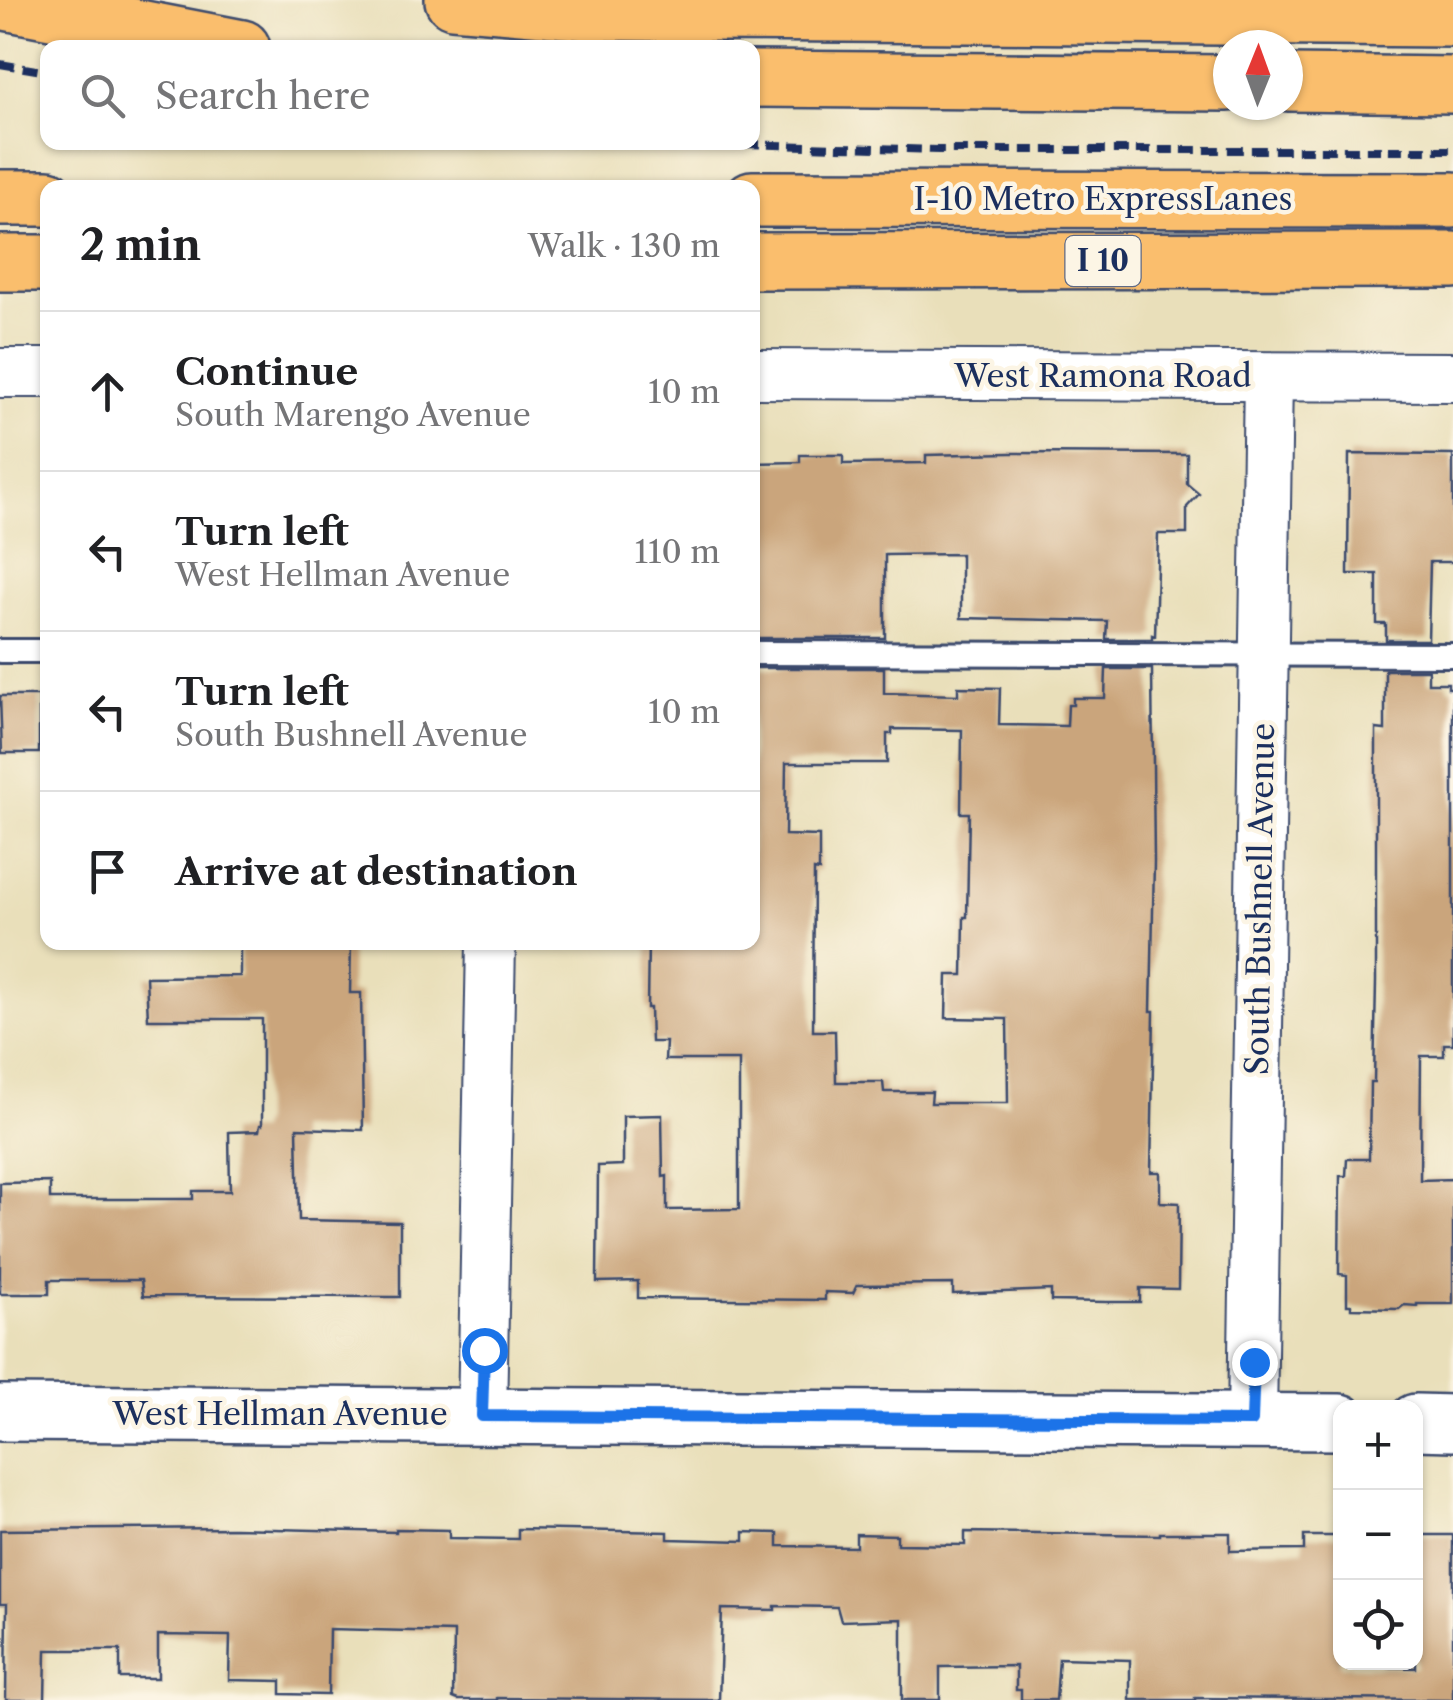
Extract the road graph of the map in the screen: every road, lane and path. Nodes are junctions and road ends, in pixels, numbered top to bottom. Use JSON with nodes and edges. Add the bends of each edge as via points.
{"nodes":[{"id":1,"x":453,"y":0,"type":"edge"},
{"id":2,"x":0,"y":1,"type":"edge"},
{"id":3,"x":1453,"y":19,"type":"edge"},
{"id":4,"x":201,"y":40,"type":"edge"},
{"id":5,"x":760,"y":79,"type":"edge"},
{"id":6,"x":1213,"y":83,"type":"edge"},
{"id":7,"x":1303,"y":84,"type":"edge"},
{"id":8,"x":1453,"y":85,"type":"edge"},
{"id":9,"x":0,"y":198,"type":"edge"},
{"id":10,"x":40,"y":198,"type":"edge"},
{"id":11,"x":760,"y":199,"type":"edge"},
{"id":12,"x":1453,"y":200,"type":"edge"},
{"id":13,"x":1453,"y":260,"type":"edge"},
{"id":14,"x":760,"y":261,"type":"edge"},
{"id":15,"x":0,"y":263,"type":"edge"},
{"id":16,"x":40,"y":263,"type":"edge"},
{"id":17,"x":0,"y":373,"type":"edge"},
{"id":18,"x":40,"y":373,"type":"edge"},
{"id":19,"x":760,"y":374,"type":"edge"},
{"id":20,"x":1268,"y":376,"type":"junction"},
{"id":21,"x":1453,"y":377,"type":"edge"},
{"id":22,"x":0,"y":651,"type":"edge"},
{"id":23,"x":40,"y":651,"type":"edge"},
{"id":24,"x":760,"y":653,"type":"edge"},
{"id":25,"x":1263,"y":654,"type":"junction"},
{"id":26,"x":1453,"y":655,"type":"edge"},
{"id":27,"x":491,"y":950,"type":"edge"},
{"id":28,"x":0,"y":1412,"type":"edge"},
{"id":29,"x":482,"y":1416,"type":"junction"},
{"id":30,"x":1252,"y":1421,"type":"junction"},
{"id":31,"x":1333,"y":1422,"type":"edge"},
{"id":32,"x":1423,"y":1422,"type":"edge"},
{"id":33,"x":1453,"y":1423,"type":"edge"}],
"edges":[{"from":1,"to":3,"type":"highway","via":[[589,12]]},
{"from":2,"to":4,"type":"highway"},
{"from":5,"to":6,"type":"highway"},
{"from":7,"to":8,"type":"highway"},
{"from":9,"to":10,"type":"highway"},
{"from":11,"to":12,"type":"highway","name":"I-10 Metro ExpressLanes"},
{"from":13,"to":14,"type":"highway","number":"I 10"},
{"from":15,"to":16,"type":"highway"},
{"from":17,"to":18,"type":"street"},
{"from":19,"to":20,"type":"street","name":"West Ramona Road"},
{"from":20,"to":21,"type":"street","name":"West Ramona Road"},
{"from":20,"to":25,"type":"street","name":"South Bushnell Avenue"},
{"from":22,"to":23,"type":"lane"},
{"from":24,"to":25,"type":"lane"},
{"from":25,"to":26,"type":"lane"},
{"from":25,"to":30,"type":"street","name":"South Bushnell Avenue"},
{"from":27,"to":29,"type":"street"},
{"from":28,"to":29,"type":"street","name":"West Hellman Avenue"},
{"from":29,"to":30,"type":"street","name":"West Hellman Avenue"},
{"from":30,"to":31,"type":"street","name":"West Hellman Avenue"},
{"from":32,"to":33,"type":"street"}]}
